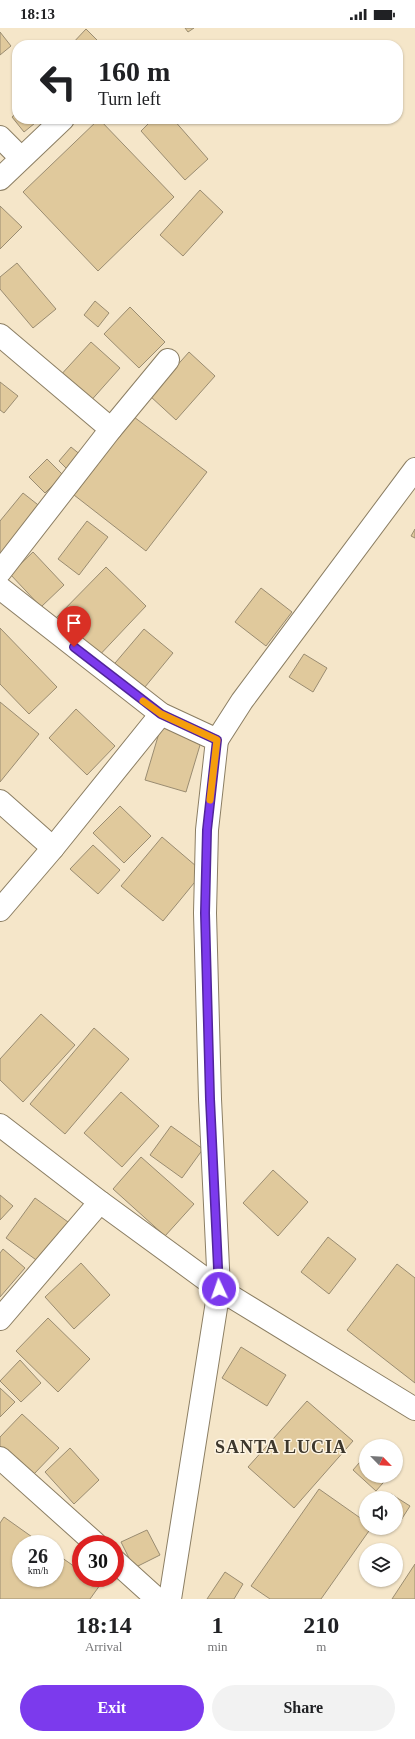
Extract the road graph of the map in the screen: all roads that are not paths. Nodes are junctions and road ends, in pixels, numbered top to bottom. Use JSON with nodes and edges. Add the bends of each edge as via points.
{"nodes":[{"id":1,"x":58,"y":124,"type":"edge"},
{"id":2,"x":0,"y":137,"type":"edge"},
{"id":3,"x":21,"y":158,"type":"junction"},
{"id":4,"x":0,"y":179,"type":"edge"},
{"id":5,"x":0,"y":335,"type":"edge"},
{"id":6,"x":168,"y":360,"type":"dead end"},
{"id":7,"x":111,"y":429,"type":"junction"},
{"id":8,"x":415,"y":469,"type":"edge"},
{"id":9,"x":0,"y":572,"type":"edge"},
{"id":10,"x":0,"y":588,"type":"edge"},
{"id":11,"x":161,"y":714,"type":"junction"},
{"id":12,"x":217,"y":740,"type":"junction"},
{"id":13,"x":0,"y":801,"type":"edge"},
{"id":14,"x":53,"y":848,"type":"junction"},
{"id":15,"x":0,"y":910,"type":"edge"},
{"id":16,"x":0,"y":1125,"type":"edge"},
{"id":17,"x":100,"y":1202,"type":"junction"},
{"id":18,"x":219,"y":1289,"type":"junction"},
{"id":19,"x":0,"y":1319,"type":"edge"},
{"id":20,"x":415,"y":1409,"type":"edge"},
{"id":21,"x":0,"y":1458,"type":"edge"},
{"id":22,"x":86,"y":1535,"type":"edge"},
{"id":23,"x":124,"y":1569,"type":"edge"},
{"id":24,"x":157,"y":1599,"type":"edge"},
{"id":25,"x":170,"y":1599,"type":"edge"}],
"edges":[{"from":1,"to":3,"type":"street"},
{"from":2,"to":3,"type":"street"},
{"from":3,"to":4,"type":"street"},
{"from":5,"to":7,"type":"street"},
{"from":6,"to":7,"type":"street"},
{"from":7,"to":9,"type":"street"},
{"from":8,"to":12,"type":"street","via":[[242,700]]},
{"from":10,"to":11,"type":"street"},
{"from":11,"to":12,"type":"street"},
{"from":11,"to":14,"type":"street"},
{"from":12,"to":18,"type":"street","via":[[207,830],[205,913]]},
{"from":13,"to":14,"type":"street"},
{"from":14,"to":15,"type":"street"},
{"from":16,"to":17,"type":"street"},
{"from":17,"to":18,"type":"street"},
{"from":17,"to":19,"type":"street"},
{"from":18,"to":20,"type":"street"},
{"from":18,"to":25,"type":"street"},
{"from":21,"to":22,"type":"street"},
{"from":23,"to":24,"type":"street"}]}
